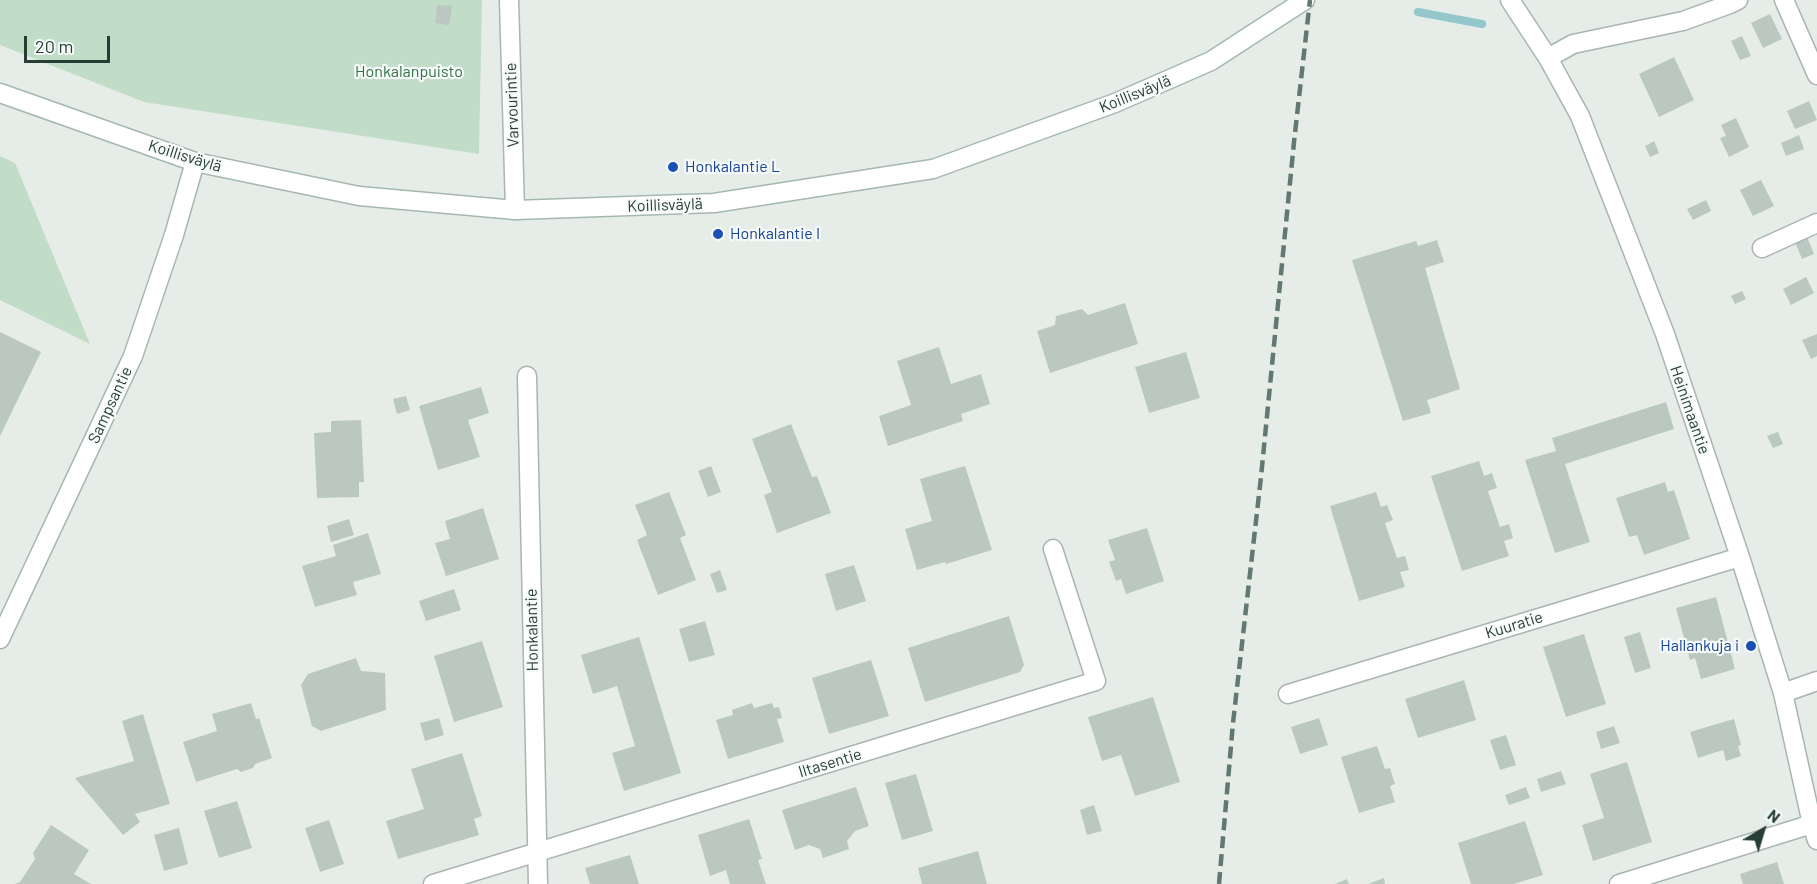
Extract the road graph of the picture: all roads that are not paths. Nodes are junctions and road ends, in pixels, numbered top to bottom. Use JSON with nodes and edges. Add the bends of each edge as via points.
{"nodes":[{"id":1,"x":509,"y":0,"type":"edge"},
{"id":2,"x":1305,"y":0,"type":"edge"},
{"id":3,"x":1510,"y":0,"type":"edge"},
{"id":4,"x":1738,"y":0,"type":"edge"},
{"id":5,"x":1784,"y":0,"type":"edge"},
{"id":6,"x":1548,"y":58,"type":"junction"},
{"id":7,"x":1817,"y":75,"type":"edge"},
{"id":8,"x":0,"y":93,"type":"edge"},
{"id":9,"x":195,"y":162,"type":"junction"},
{"id":10,"x":515,"y":210,"type":"junction"},
{"id":11,"x":1817,"y":223,"type":"edge"},
{"id":12,"x":1762,"y":248,"type":"dead end"},
{"id":13,"x":526,"y":376,"type":"dead end"},
{"id":14,"x":1053,"y":549,"type":"dead end"},
{"id":15,"x":1740,"y":557,"type":"junction"},
{"id":16,"x":0,"y":639,"type":"edge"},
{"id":17,"x":1817,"y":681,"type":"edge"},
{"id":18,"x":1783,"y":693,"type":"junction"},
{"id":19,"x":1287,"y":694,"type":"dead end"},
{"id":20,"x":1814,"y":832,"type":"edge"},
{"id":21,"x":537,"y":853,"type":"junction"},
{"id":22,"x":433,"y":884,"type":"edge"},
{"id":23,"x":538,"y":884,"type":"edge"},
{"id":24,"x":1619,"y":884,"type":"edge"}],
"edges":[{"from":1,"to":10,"type":"street","name":"Varvourintie"},
{"from":2,"to":10,"type":"street","name":"Koillisväylä","via":[[1211,61],[1115,103],[933,169],[714,203]]},
{"from":3,"to":6,"type":"street","name":"Heinimaantie"},
{"from":4,"to":6,"type":"street","via":[[1683,21],[1573,44]]},
{"from":5,"to":7,"type":"street"},
{"from":6,"to":15,"type":"street","name":"Heinimaantie","via":[[1580,116],[1613,197],[1665,334]]},
{"from":8,"to":9,"type":"street","name":"Koillisväylä"},
{"from":9,"to":10,"type":"street","name":"Koillisväylä","via":[[359,196]]},
{"from":9,"to":16,"type":"street","name":"Sampsantie","via":[[133,356]]},
{"from":11,"to":12,"type":"street"},
{"from":13,"to":21,"type":"street","name":"Honkalantie"},
{"from":14,"to":21,"type":"street","name":"Iltasentie","via":[[1096,681]]},
{"from":15,"to":18,"type":"street","name":"Heinimaantie"},
{"from":15,"to":19,"type":"street","name":"Kuuratie"},
{"from":17,"to":18,"type":"street"},
{"from":18,"to":20,"type":"street","name":"Heinimaantie"},
{"from":20,"to":24,"type":"street"},
{"from":21,"to":22,"type":"street","name":"Iltasentie"},
{"from":21,"to":23,"type":"street","name":"Honkalantie"}]}
